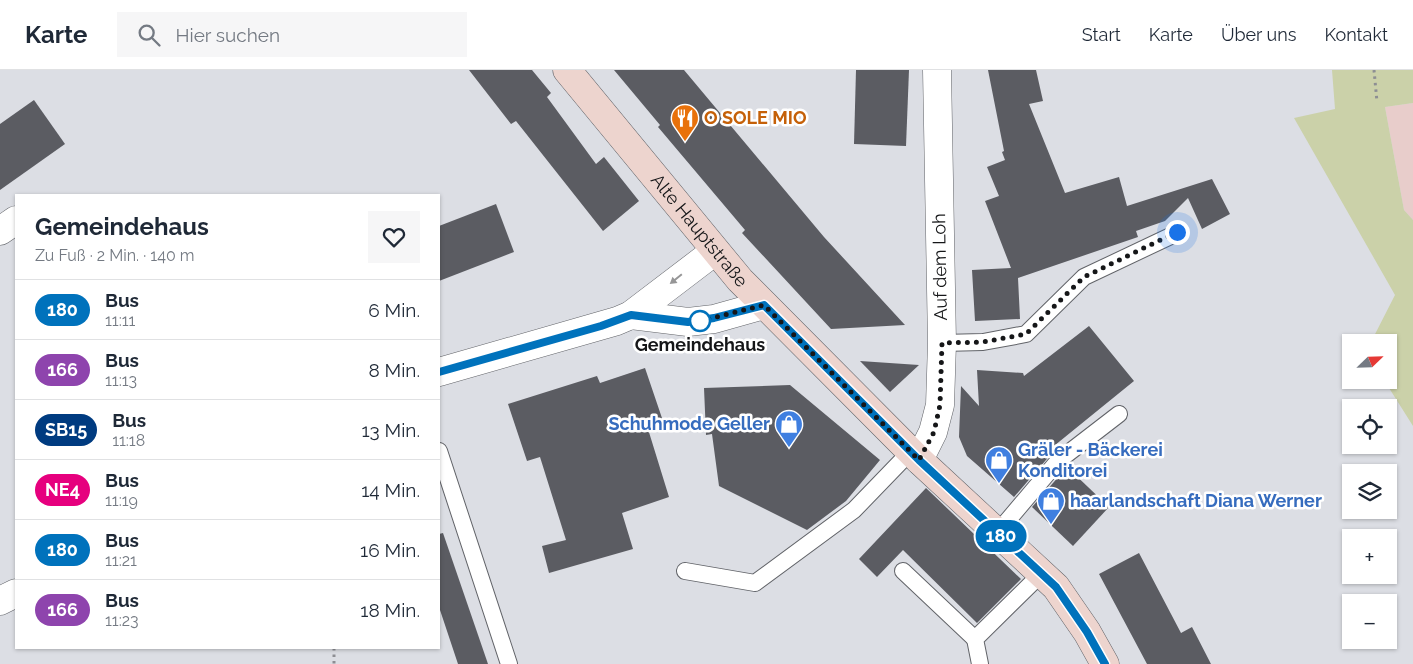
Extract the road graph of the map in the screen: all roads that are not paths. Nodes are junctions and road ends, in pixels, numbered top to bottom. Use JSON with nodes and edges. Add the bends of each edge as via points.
{"nodes":[{"id":1,"x":567,"y":70,"type":"edge"},
{"id":2,"x":937,"y":70,"type":"edge"},
{"id":3,"x":15,"y":221,"type":"edge"},
{"id":4,"x":0,"y":230,"type":"edge"},
{"id":5,"x":1177,"y":232,"type":"dead end"},
{"id":6,"x":715,"y":250,"type":"junction"},
{"id":7,"x":764,"y":305,"type":"junction"},
{"id":8,"x":631,"y":315,"type":"junction"},
{"id":9,"x":942,"y":343,"type":"junction"},
{"id":10,"x":440,"y":372,"type":"edge"},
{"id":11,"x":1118,"y":414,"type":"dead end"},
{"id":12,"x":440,"y":454,"type":"edge"},
{"id":13,"x":915,"y":455,"type":"junction"},
{"id":14,"x":997,"y":533,"type":"junction"},
{"id":15,"x":685,"y":571,"type":"dead end"},
{"id":16,"x":903,"y":571,"type":"dead end"},
{"id":17,"x":1042,"y":573,"type":"junction"},
{"id":18,"x":15,"y":594,"type":"edge"},
{"id":19,"x":0,"y":601,"type":"edge"},
{"id":20,"x":975,"y":639,"type":"junction"},
{"id":21,"x":509,"y":664,"type":"edge"},
{"id":22,"x":980,"y":664,"type":"edge"},
{"id":23,"x":1105,"y":664,"type":"edge"}],
"edges":[{"from":1,"to":6,"type":"main road","name":"Alte Hauptstraße"},
{"from":2,"to":9,"type":"street","name":"Auf dem Loh"},
{"from":3,"to":4,"type":"street"},
{"from":5,"to":9,"type":"lane","via":[[1084,277],[1026,334],[983,342]]},
{"from":6,"to":7,"type":"main road","name":"Alte Hauptstraße"},
{"from":6,"to":8,"type":"street","one_way":true},
{"from":7,"to":8,"type":"street","via":[[688,322]]},
{"from":7,"to":13,"type":"main road","name":"Alte Hauptstraße"},
{"from":8,"to":10,"type":"street"},
{"from":9,"to":13,"type":"street","name":"Auf dem Loh","via":[[940,405],[934,432]]},
{"from":11,"to":14,"type":"lane","via":[[1058,460]]},
{"from":12,"to":21,"type":"lane"},
{"from":13,"to":14,"type":"main road","name":"Alte Hauptstraße"},
{"from":13,"to":15,"type":"lane","via":[[854,510],[755,583]]},
{"from":14,"to":17,"type":"main road","name":"Alte Hauptstraße"},
{"from":16,"to":20,"type":"lane"},
{"from":17,"to":20,"type":"lane"},
{"from":17,"to":23,"type":"main road","name":"Alte Hauptstraße","via":[[1056,587]]},
{"from":18,"to":19,"type":"street"},
{"from":20,"to":22,"type":"lane"}]}
